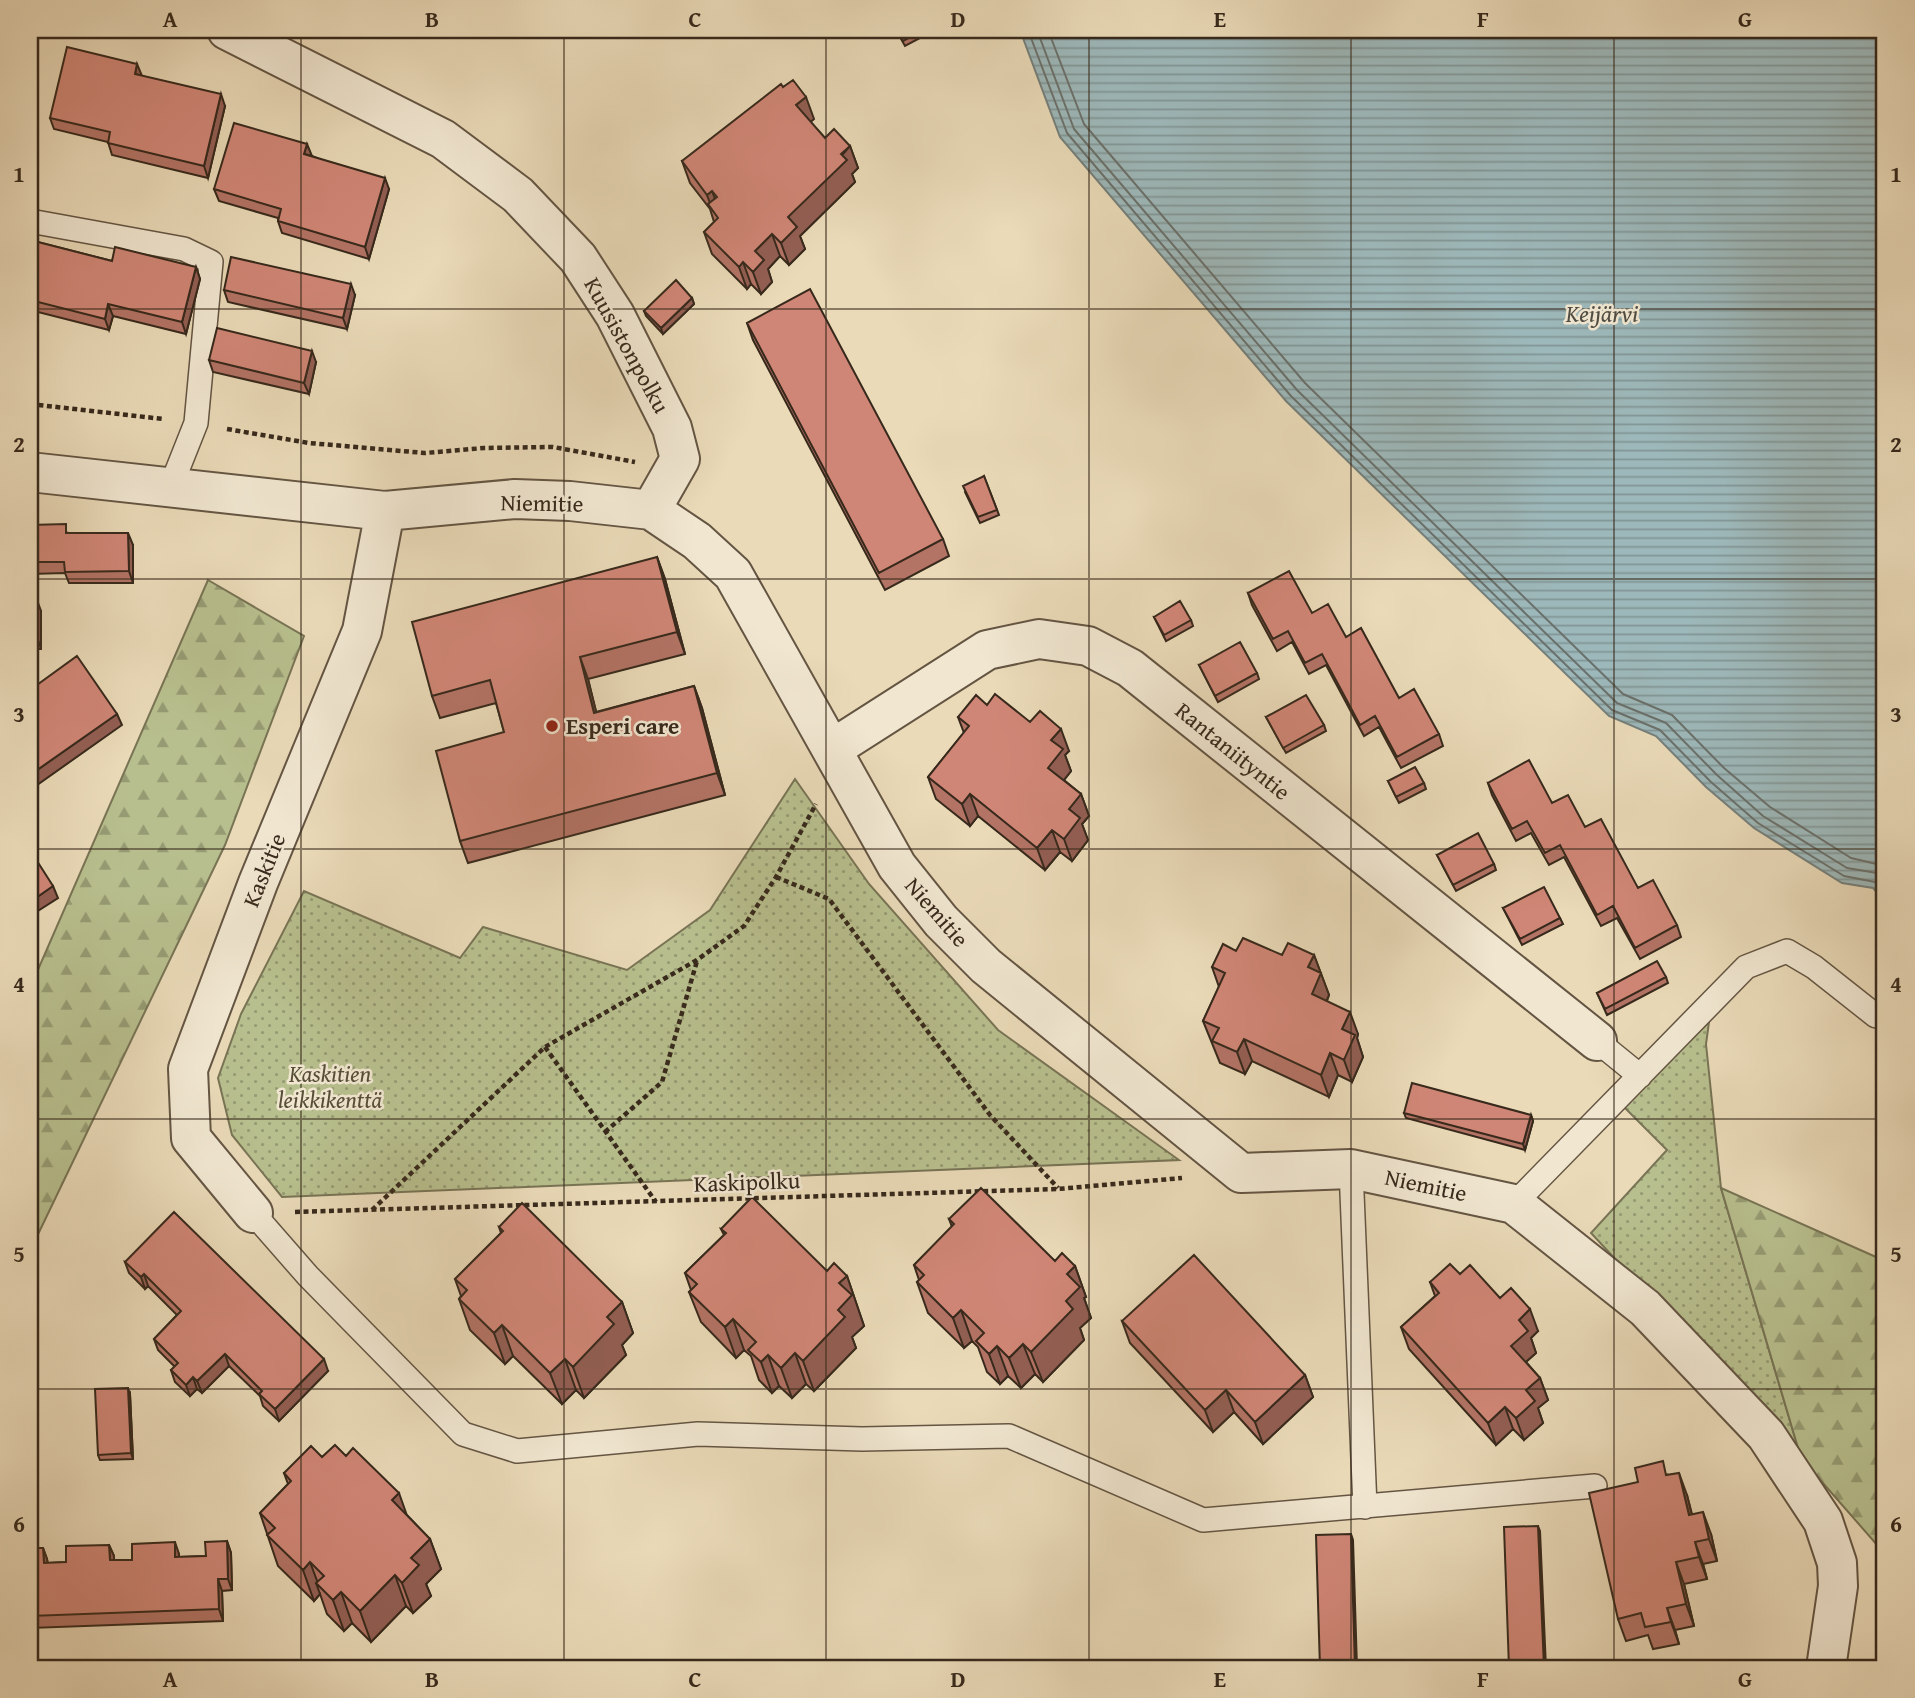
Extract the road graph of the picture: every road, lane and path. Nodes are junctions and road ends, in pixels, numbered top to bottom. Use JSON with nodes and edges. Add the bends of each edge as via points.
{"nodes":[{"id":1,"x":227,"y":30,"type":"edge"},
{"id":2,"x":30,"y":221,"type":"edge"},
{"id":3,"x":30,"y":472,"type":"edge"},
{"id":4,"x":171,"y":486,"type":"junction"},
{"id":5,"x":651,"y":510,"type":"junction"},
{"id":6,"x":385,"y":511,"type":"junction"},
{"id":7,"x":838,"y":761,"type":"junction"},
{"id":8,"x":776,"y":877,"type":"junction"},
{"id":9,"x":697,"y":960,"type":"junction"},
{"id":10,"x":1876,"y":1016,"type":"dead end"},
{"id":11,"x":1597,"y":1041,"type":"joint"},
{"id":12,"x":545,"y":1047,"type":"junction"},
{"id":13,"x":1640,"y":1076,"type":"junction"},
{"id":14,"x":605,"y":1132,"type":"junction"},
{"id":15,"x":1351,"y":1169,"type":"junction"},
{"id":16,"x":1241,"y":1173,"type":"junction"},
{"id":17,"x":1058,"y":1189,"type":"junction"},
{"id":18,"x":656,"y":1202,"type":"junction"},
{"id":19,"x":1514,"y":1204,"type":"junction"},
{"id":20,"x":372,"y":1210,"type":"junction"},
{"id":21,"x":253,"y":1213,"type":"junction"},
{"id":22,"x":1595,"y":1486,"type":"dead end"},
{"id":23,"x":1365,"y":1507,"type":"junction"},
{"id":24,"x":1826,"y":1668,"type":"edge"}],
"edges":[{"from":1,"to":5,"type":"street","name":"Kuusistonpolku","via":[[443,139],[518,195],[578,258],[615,316],[672,428],[680,458]]},
{"from":2,"to":4,"type":"lane","via":[[184,249],[211,262],[196,423]]},
{"from":3,"to":4,"type":"street","name":"Niemitie"},
{"from":4,"to":6,"type":"street","name":"Niemitie"},
{"from":5,"to":6,"type":"street","name":"Niemitie","via":[[515,499]]},
{"from":5,"to":7,"type":"street","name":"Niemitie","via":[[697,541],[733,574]]},
{"from":6,"to":21,"type":"street","name":"Kaskitie","via":[[362,631],[258,883],[188,1069],[191,1139]]},
{"from":7,"to":8,"type":"path"},
{"from":7,"to":11,"type":"street","name":"Rantaniityntie","via":[[987,650],[1039,639],[1088,646],[1130,667]]},
{"from":7,"to":16,"type":"street","name":"Niemitie","via":[[897,866],[950,930],[986,966]]},
{"from":8,"to":9,"type":"path","via":[[744,926]]},
{"from":8,"to":17,"type":"path","via":[[829,899],[990,1115]]},
{"from":9,"to":12,"type":"path"},
{"from":9,"to":14,"type":"path","via":[[662,1082]]},
{"from":10,"to":13,"type":"lane","via":[[1787,951],[1746,967]]},
{"from":11,"to":13,"type":"lane"},
{"from":12,"to":14,"type":"path"},
{"from":12,"to":20,"type":"path"},
{"from":13,"to":19,"type":"lane"},
{"from":14,"to":18,"type":"path"},
{"from":15,"to":16,"type":"street","name":"Niemitie"},
{"from":15,"to":19,"type":"street","name":"Niemitie"},
{"from":15,"to":23,"type":"lane"},
{"from":16,"to":17,"type":"path","name":"Kaskipolku"},
{"from":17,"to":18,"type":"path","name":"Kaskipolku"},
{"from":18,"to":20,"type":"path","name":"Kaskipolku"},
{"from":19,"to":24,"type":"street","name":"Niemitie","via":[[1645,1308],[1766,1435],[1823,1521],[1837,1563]]},
{"from":20,"to":21,"type":"path","name":"Kaskipolku"},
{"from":21,"to":23,"type":"lane","via":[[463,1434],[517,1451],[698,1434],[862,1439],[1009,1436],[1203,1520]]},
{"from":22,"to":23,"type":"lane"}]}
